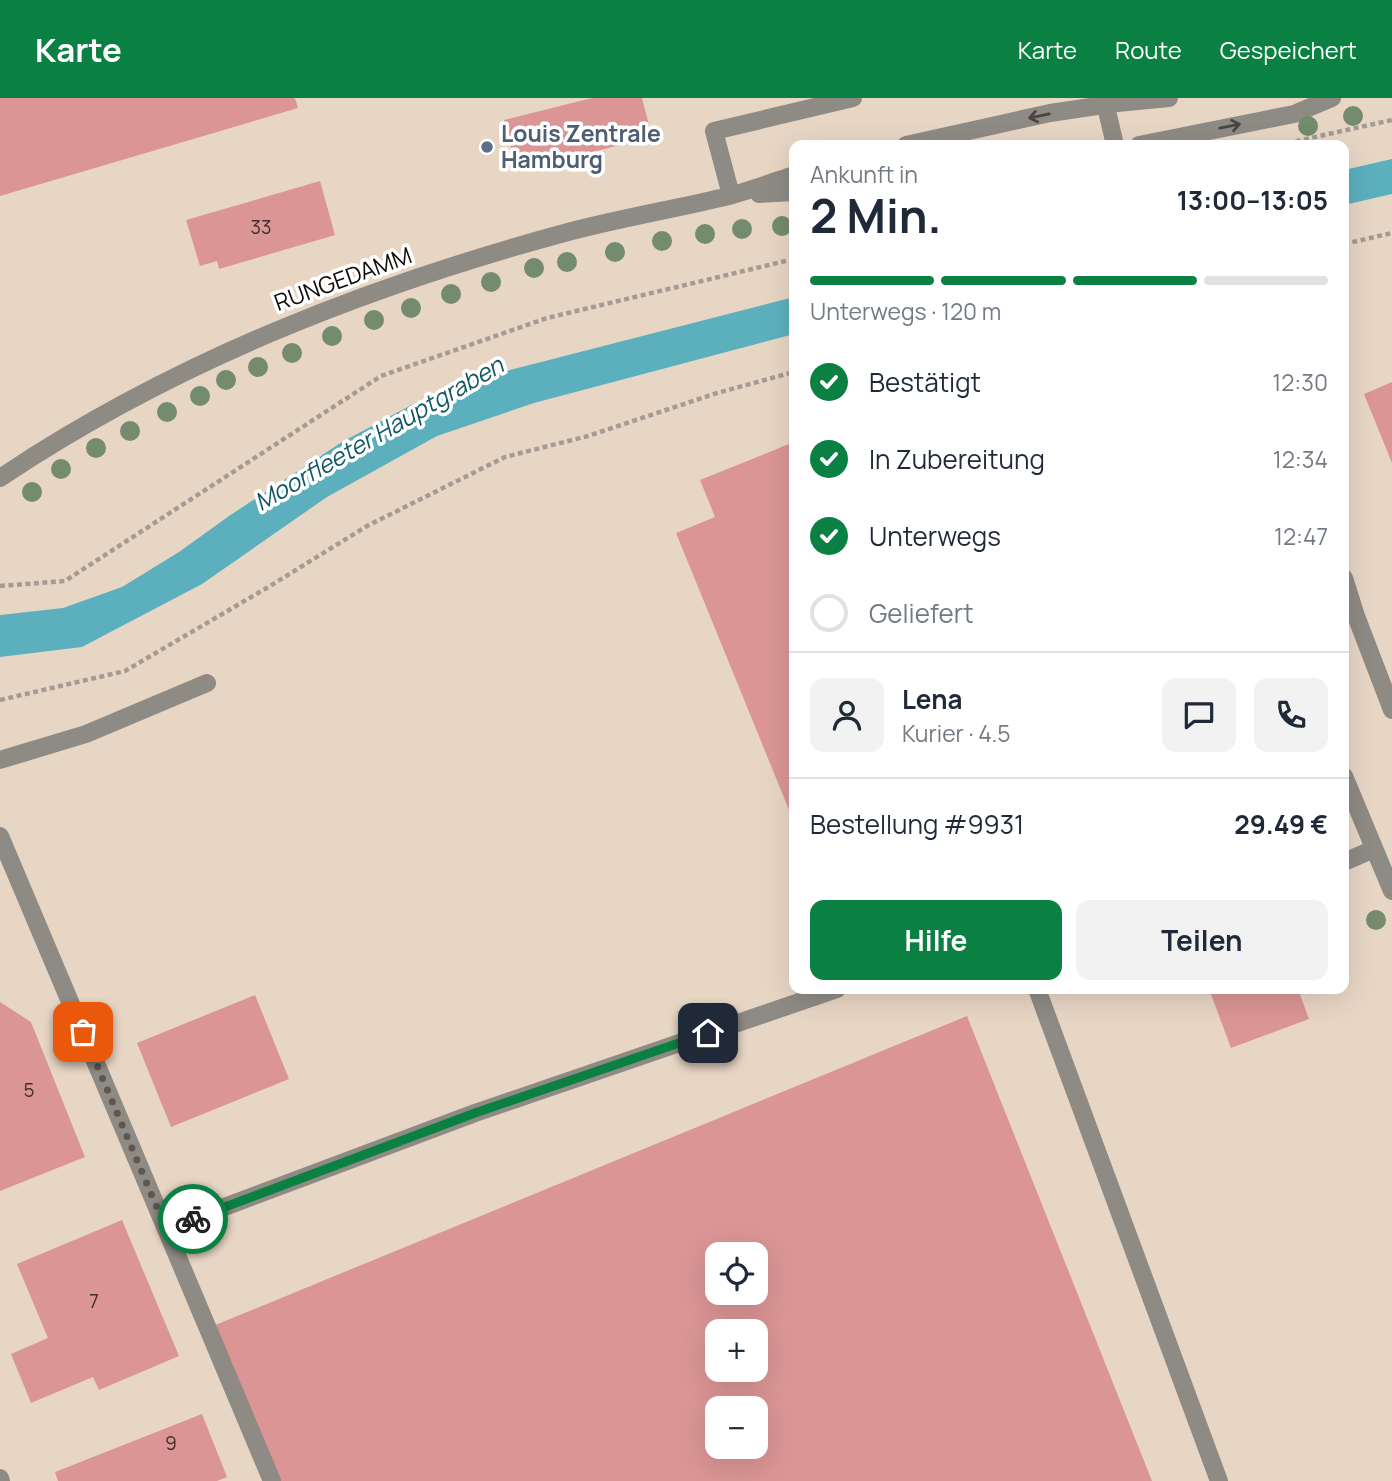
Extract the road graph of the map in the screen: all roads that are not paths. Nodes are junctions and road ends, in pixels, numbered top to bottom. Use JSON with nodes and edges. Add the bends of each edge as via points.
{"nodes":[{"id":1,"x":853,"y":98,"type":"edge"},
{"id":2,"x":1169,"y":98,"type":"edge"},
{"id":3,"x":1332,"y":98,"type":"edge"},
{"id":4,"x":1105,"y":101,"type":"edge"},
{"id":5,"x":929,"y":140,"type":"edge"},
{"id":6,"x":1114,"y":140,"type":"edge"},
{"id":7,"x":1164,"y":140,"type":"edge"},
{"id":8,"x":789,"y":177,"type":"edge"},
{"id":9,"x":789,"y":192,"type":"edge"},
{"id":10,"x":731,"y":195,"type":"junction"},
{"id":11,"x":3,"y":469,"type":"edge"},
{"id":12,"x":1349,"y":594,"type":"edge"},
{"id":13,"x":207,"y":683,"type":"dead end"},
{"id":14,"x":1392,"y":710,"type":"edge"},
{"id":15,"x":0,"y":760,"type":"edge"},
{"id":16,"x":1349,"y":788,"type":"edge"},
{"id":17,"x":0,"y":836,"type":"edge"},
{"id":18,"x":1374,"y":849,"type":"junction"},
{"id":19,"x":1349,"y":860,"type":"edge"},
{"id":20,"x":1392,"y":891,"type":"edge"},
{"id":21,"x":822,"y":994,"type":"edge"},
{"id":22,"x":1039,"y":994,"type":"edge"},
{"id":23,"x":166,"y":1229,"type":"junction"},
{"id":24,"x":272,"y":1481,"type":"edge"},
{"id":25,"x":1219,"y":1481,"type":"edge"}],
"edges":[{"from":1,"to":10,"type":"street","via":[[714,131]]},
{"from":2,"to":4,"type":"street"},
{"from":7,"to":3,"type":"street","one_way":true,"via":[[1294,114]]},
{"from":4,"to":5,"type":"street","one_way":true},
{"from":4,"to":6,"type":"street"},
{"from":8,"to":10,"type":"street","name":"RUNGEDAMM"},
{"from":9,"to":10,"type":"street","name":"RUNGEDAMM"},
{"from":10,"to":11,"type":"street","name":"RUNGEDAMM","via":[[569,232],[347,302],[179,375]]},
{"from":12,"to":14,"type":"street"},
{"from":13,"to":15,"type":"street","via":[[86,734]]},
{"from":16,"to":18,"type":"street"},
{"from":17,"to":23,"type":"street"},
{"from":18,"to":19,"type":"street"},
{"from":18,"to":20,"type":"street"},
{"from":21,"to":23,"type":"street","via":[[475,1113]]},
{"from":22,"to":25,"type":"street"},
{"from":23,"to":24,"type":"street"}]}
